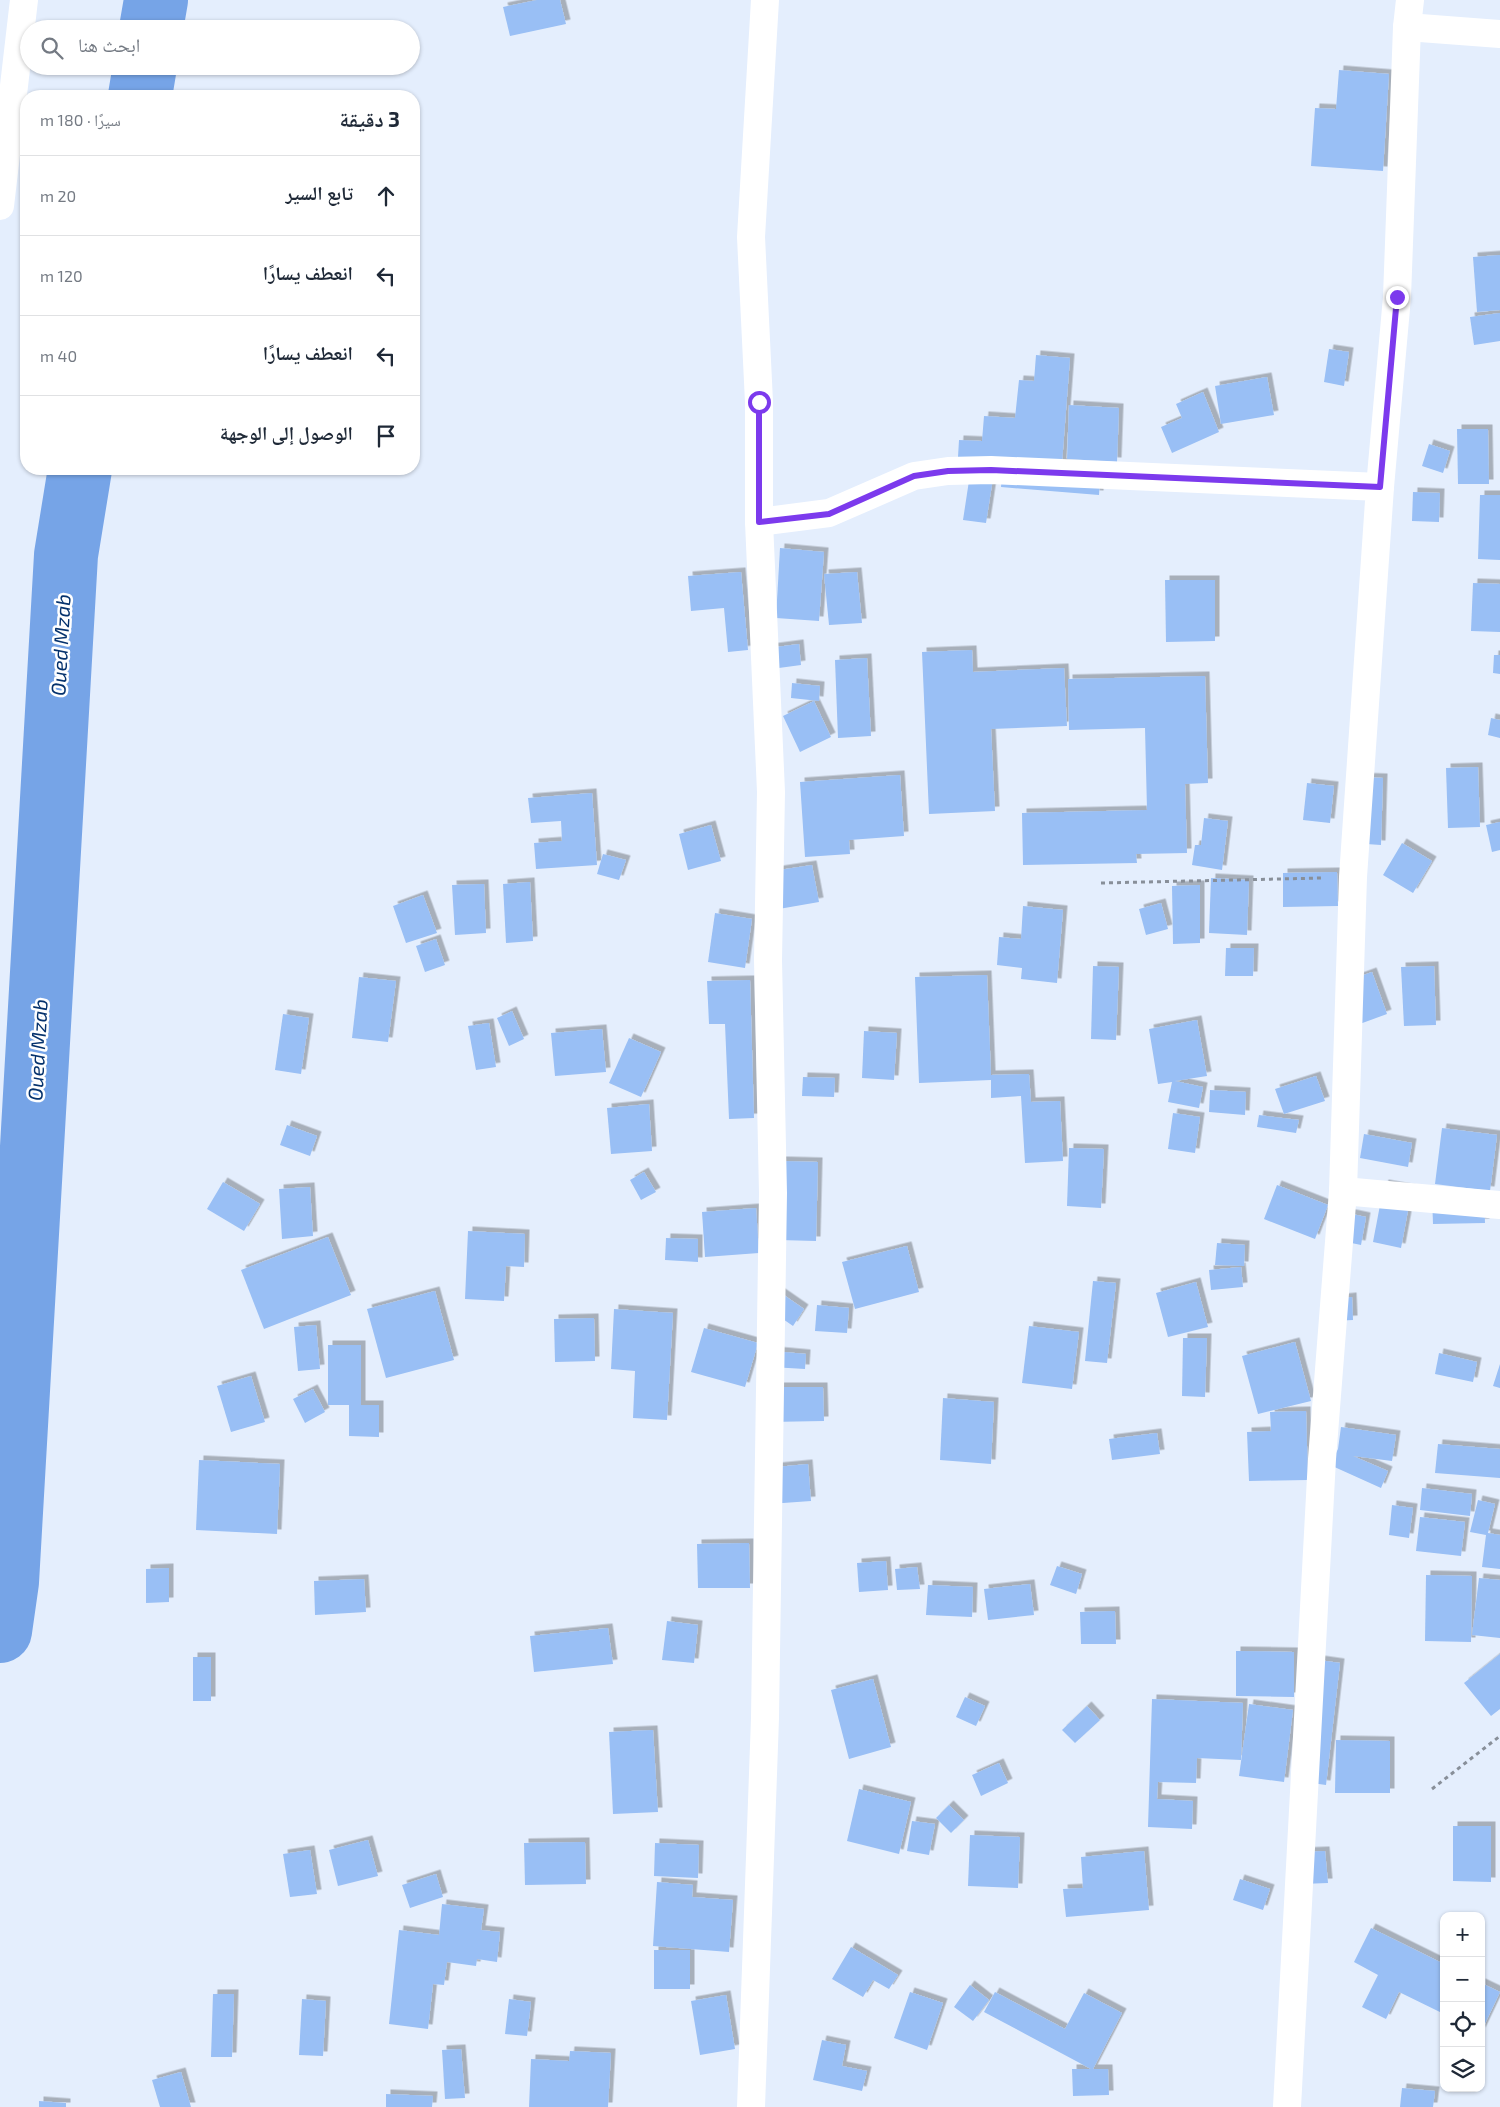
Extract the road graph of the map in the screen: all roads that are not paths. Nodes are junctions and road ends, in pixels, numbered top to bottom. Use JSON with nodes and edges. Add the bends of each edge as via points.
{"nodes":[{"id":1,"x":24,"y":0,"type":"edge"},
{"id":2,"x":765,"y":0,"type":"edge"},
{"id":3,"x":1410,"y":0,"type":"edge"},
{"id":4,"x":22,"y":20,"type":"edge"},
{"id":5,"x":1407,"y":27,"type":"junction"},
{"id":6,"x":20,"y":34,"type":"edge"},
{"id":7,"x":1500,"y":34,"type":"edge"},
{"id":8,"x":0,"y":206,"type":"edge"},
{"id":9,"x":1380,"y":487,"type":"junction"},
{"id":10,"x":759,"y":522,"type":"junction"},
{"id":11,"x":1343,"y":1192,"type":"junction"},
{"id":12,"x":1500,"y":1205,"type":"edge"},
{"id":13,"x":751,"y":2107,"type":"edge"},
{"id":14,"x":1287,"y":2107,"type":"edge"}],
"edges":[{"from":1,"to":4,"type":"street"},
{"from":2,"to":10,"type":"street","via":[[751,237],[759,402]]},
{"from":3,"to":5,"type":"street"},
{"from":5,"to":7,"type":"street"},
{"from":5,"to":9,"type":"street","via":[[1397,297]]},
{"from":6,"to":8,"type":"street"},
{"from":9,"to":10,"type":"street","via":[[991,470],[948,471],[914,476],[829,514]]},
{"from":9,"to":11,"type":"street","via":[[1352,877]]},
{"from":10,"to":13,"type":"street","via":[[771,792],[768,960],[773,1193],[765,1718]]},
{"from":11,"to":12,"type":"street"},
{"from":11,"to":14,"type":"street","via":[[1322,1459]]}]}
